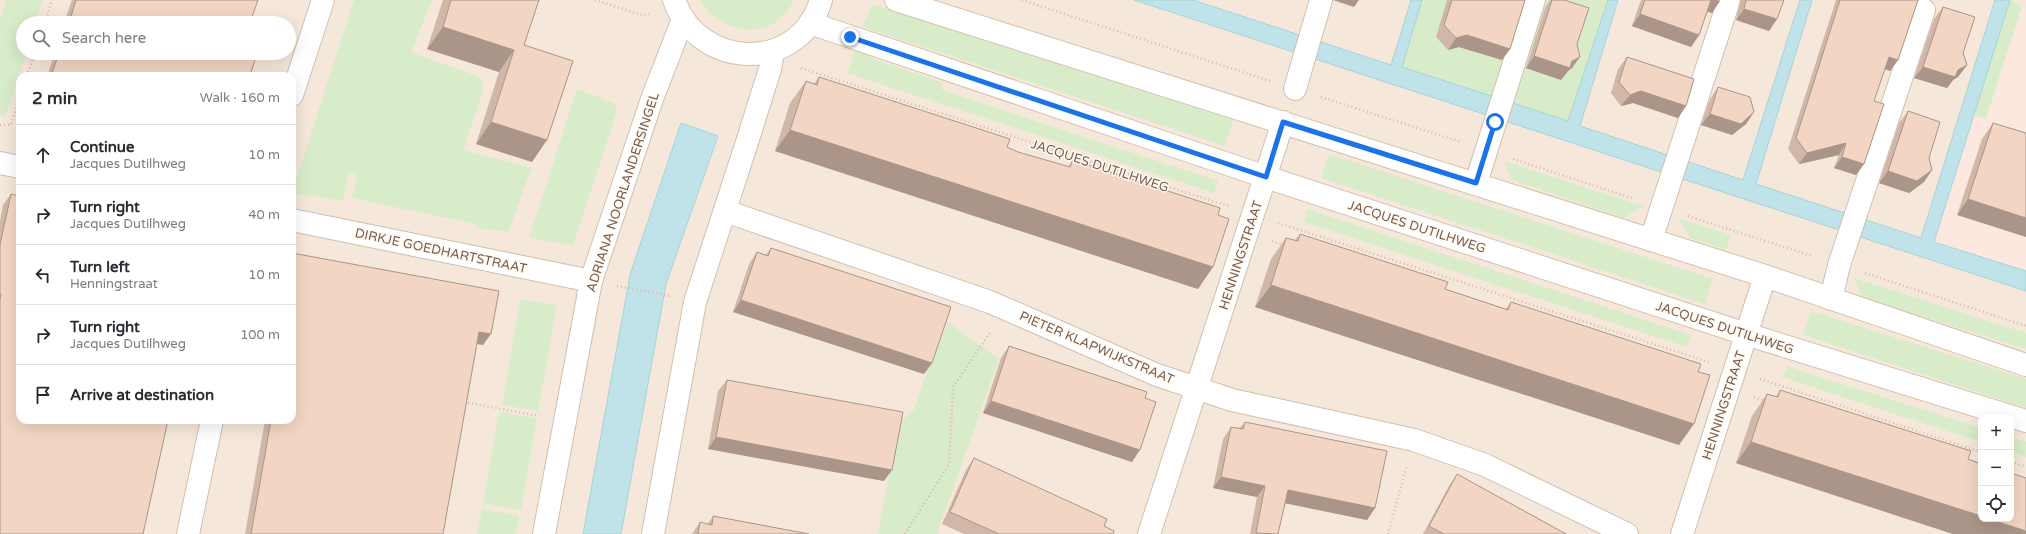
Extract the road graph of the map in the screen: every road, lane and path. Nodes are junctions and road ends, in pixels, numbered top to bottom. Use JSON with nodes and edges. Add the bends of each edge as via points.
{"nodes":[{"id":1,"x":52,"y":0,"type":"edge"},
{"id":2,"x":323,"y":0,"type":"edge"},
{"id":3,"x":595,"y":0,"type":"edge"},
{"id":4,"x":821,"y":0,"type":"edge"},
{"id":5,"x":896,"y":0,"type":"edge"},
{"id":6,"x":1022,"y":0,"type":"edge"},
{"id":7,"x":1321,"y":0,"type":"edge"},
{"id":8,"x":1534,"y":0,"type":"edge"},
{"id":9,"x":1729,"y":0,"type":"edge"},
{"id":10,"x":678,"y":10,"type":"edge"},
{"id":11,"x":1924,"y":10,"type":"dead end"},
{"id":12,"x":654,"y":14,"type":"dead end"},
{"id":13,"x":47,"y":16,"type":"edge"},
{"id":14,"x":810,"y":23,"type":"junction"},
{"id":15,"x":773,"y":51,"type":"junction"},
{"id":16,"x":33,"y":60,"type":"edge"},
{"id":17,"x":798,"y":67,"type":"dead end"},
{"id":18,"x":28,"y":72,"type":"edge"},
{"id":19,"x":296,"y":83,"type":"edge"},
{"id":20,"x":1295,"y":89,"type":"junction"},
{"id":21,"x":16,"y":109,"type":"edge"},
{"id":22,"x":1283,"y":122,"type":"junction"},
{"id":23,"x":0,"y":125,"type":"edge"},
{"id":24,"x":1486,"y":150,"type":"junction"},
{"id":25,"x":0,"y":163,"type":"edge"},
{"id":26,"x":16,"y":166,"type":"edge"},
{"id":27,"x":1266,"y":177,"type":"junction"},
{"id":28,"x":1476,"y":183,"type":"junction"},
{"id":29,"x":1662,"y":208,"type":"junction"},
{"id":30,"x":725,"y":211,"type":"junction"},
{"id":31,"x":296,"y":221,"type":"edge"},
{"id":32,"x":1251,"y":224,"type":"junction"},
{"id":33,"x":1651,"y":240,"type":"junction"},
{"id":34,"x":1285,"y":246,"type":"edge"},
{"id":35,"x":1839,"y":265,"type":"junction"},
{"id":36,"x":1765,"y":276,"type":"junction"},
{"id":37,"x":600,"y":283,"type":"junction"},
{"id":38,"x":671,"y":297,"type":"dead end"},
{"id":39,"x":1831,"y":298,"type":"junction"},
{"id":40,"x":1006,"y":309,"type":"junction"},
{"id":41,"x":2026,"y":326,"type":"edge"},
{"id":42,"x":1746,"y":334,"type":"junction"},
{"id":43,"x":2026,"y":365,"type":"edge"},
{"id":44,"x":1732,"y":380,"type":"junction"},
{"id":45,"x":1196,"y":387,"type":"junction"},
{"id":46,"x":459,"y":401,"type":"edge"},
{"id":47,"x":1773,"y":403,"type":"edge"},
{"id":48,"x":565,"y":421,"type":"junction"},
{"id":49,"x":2026,"y":421,"type":"edge"},
{"id":50,"x":211,"y":424,"type":"edge"},
{"id":51,"x":1414,"y":440,"type":"junction"},
{"id":52,"x":1978,"y":451,"type":"edge"},
{"id":53,"x":2014,"y":463,"type":"edge"},
{"id":54,"x":2026,"y":467,"type":"edge"},
{"id":55,"x":188,"y":534,"type":"edge"},
{"id":56,"x":544,"y":534,"type":"edge"},
{"id":57,"x":653,"y":534,"type":"edge"},
{"id":58,"x":904,"y":534,"type":"edge"},
{"id":59,"x":1149,"y":534,"type":"edge"},
{"id":60,"x":1388,"y":534,"type":"edge"},
{"id":61,"x":1627,"y":534,"type":"edge"},
{"id":62,"x":1682,"y":534,"type":"edge"}],
"edges":[{"from":1,"to":13,"type":"path"},
{"from":2,"to":19,"type":"street"},
{"from":3,"to":12,"type":"path","via":[[642,15]]},
{"from":4,"to":14,"type":"street"},
{"from":5,"to":22,"type":"street"},
{"from":6,"to":20,"type":"path"},
{"from":7,"to":20,"type":"street"},
{"from":8,"to":24,"type":"street"},
{"from":9,"to":29,"type":"street"},
{"from":10,"to":15,"type":"street","via":[[696,35],[713,46],[740,54]]},
{"from":10,"to":37,"type":"street","name":"ADRIANA NOORLANDERSINGEL"},
{"from":11,"to":35,"type":"street"},
{"from":14,"to":15,"type":"street","via":[[794,40]]},
{"from":14,"to":27,"type":"street","name":"JACQUES DUTILHWEG"},
{"from":15,"to":30,"type":"street","via":[[770,69]]},
{"from":16,"to":18,"type":"path"},
{"from":17,"to":32,"type":"path","name":"JACQUES DUTILHWEG"},
{"from":20,"to":24,"type":"path"},
{"from":21,"to":23,"type":"path","via":[[11,125]]},
{"from":22,"to":27,"type":"street","name":"HENNINGSTRAAT"},
{"from":22,"to":28,"type":"street"},
{"from":24,"to":28,"type":"street"},
{"from":24,"to":29,"type":"path"},
{"from":25,"to":26,"type":"street"},
{"from":27,"to":32,"type":"street","name":"HENNINGSTRAAT"},
{"from":27,"to":42,"type":"street","name":"JACQUES DUTILHWEG"},
{"from":28,"to":33,"type":"street"},
{"from":29,"to":33,"type":"street"},
{"from":29,"to":35,"type":"path"},
{"from":30,"to":40,"type":"street","name":"PIETER KLAPWIJKSTRAAT"},
{"from":30,"to":57,"type":"street","via":[[695,302]]},
{"from":31,"to":37,"type":"street","name":"DIRKJE GOEDHARTSTRAAT"},
{"from":32,"to":34,"type":"path","name":"JACQUES DUTILHWEG"},
{"from":32,"to":44,"type":"path","name":"JACQUES DUTILHWEG"},
{"from":32,"to":45,"type":"street","name":"HENNINGSTRAAT"},
{"from":33,"to":36,"type":"street"},
{"from":35,"to":39,"type":"street"},
{"from":35,"to":41,"type":"path"},
{"from":36,"to":39,"type":"street"},
{"from":36,"to":42,"type":"street","name":"HENNINGSTRAAT"},
{"from":37,"to":38,"type":"path"},
{"from":37,"to":48,"type":"street","name":"ADRIANA NOORLANDERSINGEL"},
{"from":39,"to":43,"type":"street"},
{"from":40,"to":45,"type":"street","name":"PIETER KLAPWIJKSTRAAT","via":[[1157,375]]},
{"from":40,"to":58,"type":"path","via":[[953,387],[949,464]]},
{"from":42,"to":44,"type":"street","name":"HENNINGSTRAAT"},
{"from":42,"to":49,"type":"street","name":"JACQUES DUTILHWEG"},
{"from":44,"to":47,"type":"path","name":"JACQUES DUTILHWEG"},
{"from":44,"to":52,"type":"path","name":"JACQUES DUTILHWEG"},
{"from":44,"to":62,"type":"street","name":"HENNINGSTRAAT"},
{"from":45,"to":51,"type":"street","name":"PIETER KLAPWIJKSTRAAT","via":[[1232,400]]},
{"from":45,"to":59,"type":"street","name":"HENNINGSTRAAT"},
{"from":46,"to":48,"type":"path"},
{"from":48,"to":56,"type":"street","name":"ADRIANA NOORLANDERSINGEL"},
{"from":50,"to":55,"type":"street"},
{"from":51,"to":60,"type":"path"},
{"from":51,"to":61,"type":"street","name":"PIETER KLAPWIJKSTRAAT","via":[[1485,465]]},
{"from":53,"to":54,"type":"path"}]}
